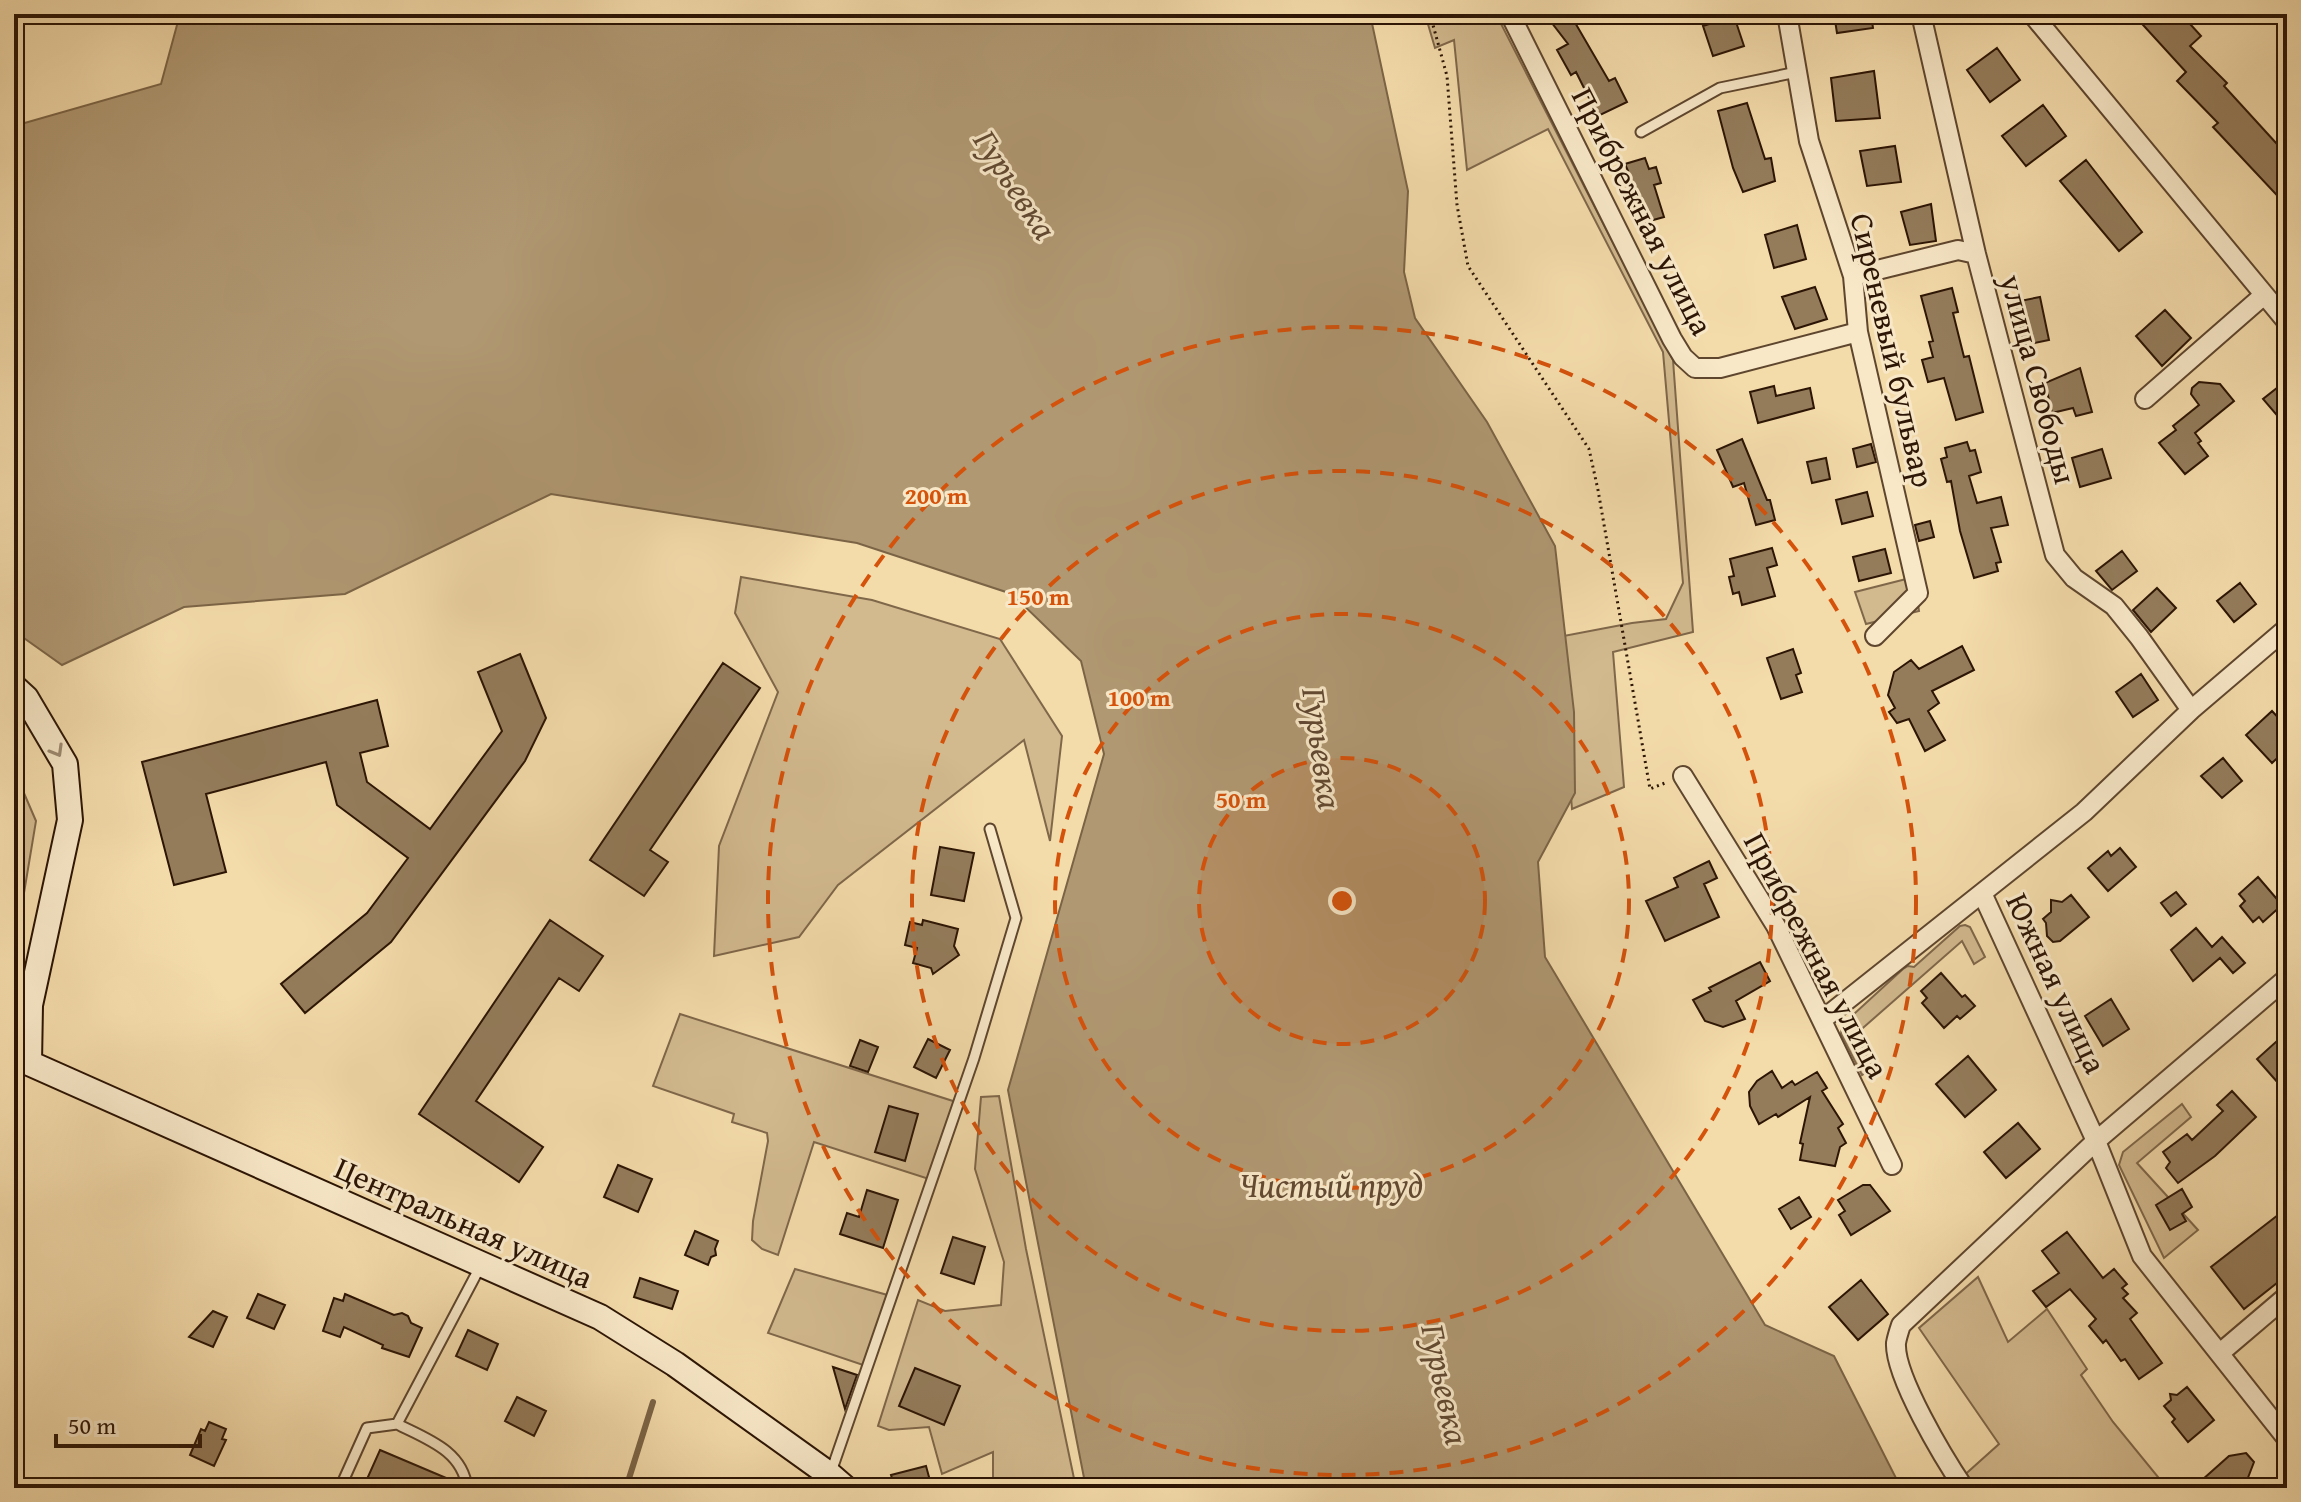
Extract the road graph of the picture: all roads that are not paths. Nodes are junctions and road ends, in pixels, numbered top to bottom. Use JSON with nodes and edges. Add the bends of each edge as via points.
{"nodes":[{"id":1,"x":1510,"y":14,"type":"edge"},
{"id":2,"x":1787,"y":14,"type":"edge"},
{"id":3,"x":1921,"y":14,"type":"edge"},
{"id":4,"x":2032,"y":14,"type":"edge"},
{"id":5,"x":1797,"y":72,"type":"junction"},
{"id":6,"x":1641,"y":132,"type":"dead end"},
{"id":7,"x":1976,"y":254,"type":"junction"},
{"id":8,"x":1853,"y":276,"type":"junction"},
{"id":9,"x":2264,"y":295,"type":"junction"},
{"id":10,"x":2287,"y":322,"type":"edge"},
{"id":11,"x":1858,"y":332,"type":"junction"},
{"id":12,"x":2145,"y":399,"type":"dead end"},
{"id":13,"x":2287,"y":628,"type":"edge"},
{"id":14,"x":1875,"y":636,"type":"dead end"},
{"id":15,"x":14,"y":687,"type":"edge"},
{"id":16,"x":2191,"y":710,"type":"junction"},
{"id":17,"x":1683,"y":776,"type":"road end"},
{"id":18,"x":990,"y":829,"type":"dead end"},
{"id":19,"x":1982,"y":893,"type":"junction"},
{"id":20,"x":2287,"y":978,"type":"edge"},
{"id":21,"x":1822,"y":1020,"type":"junction"},
{"id":22,"x":22,"y":1067,"type":"edge"},
{"id":23,"x":2096,"y":1141,"type":"junction"},
{"id":24,"x":1892,"y":1165,"type":"dead end"},
{"id":25,"x":481,"y":1264,"type":"junction"},
{"id":26,"x":2287,"y":1296,"type":"edge"},
{"id":27,"x":2220,"y":1353,"type":"junction"},
{"id":28,"x":397,"y":1424,"type":"junction"},
{"id":29,"x":2287,"y":1439,"type":"edge"},
{"id":30,"x":838,"y":1482,"type":"edge"},
{"id":31,"x":340,"y":1488,"type":"edge"},
{"id":32,"x":467,"y":1488,"type":"edge"},
{"id":33,"x":1964,"y":1488,"type":"edge"}],
"edges":[{"from":1,"to":11,"type":"street","name":"Прибрежная улица","via":[[1672,339],[1695,368],[1720,368]]},
{"from":2,"to":5,"type":"street","name":"Сиреневый бульвар"},
{"from":3,"to":7,"type":"street","name":"улица Свободы"},
{"from":4,"to":9,"type":"street"},
{"from":5,"to":6,"type":"lane","via":[[1720,88]]},
{"from":5,"to":8,"type":"street","name":"Сиреневый бульвар","via":[[1809,141]]},
{"from":7,"to":8,"type":"street","via":[[1958,250]]},
{"from":7,"to":16,"type":"street","name":"улица Свободы","via":[[2055,555],[2074,578],[2114,606]]},
{"from":8,"to":11,"type":"street","name":"Сиреневый бульвар"},
{"from":9,"to":10,"type":"street"},
{"from":9,"to":12,"type":"street"},
{"from":11,"to":14,"type":"street","name":"Сиреневый бульвар","via":[[1918,593]]},
{"from":13,"to":16,"type":"street","name":"Южная улица"},
{"from":15,"to":22,"type":"main road","one_way":true,"via":[[65,764],[70,820]]},
{"from":16,"to":19,"type":"street","name":"Южная улица","via":[[2084,812]]},
{"from":17,"to":21,"type":"street","name":"Прибрежная улица","via":[[1776,926]]},
{"from":18,"to":30,"type":"lane","via":[[1016,918]]},
{"from":19,"to":21,"type":"street"},
{"from":19,"to":23,"type":"street","name":"Южная улица"},
{"from":20,"to":23,"type":"street"},
{"from":21,"to":24,"type":"street","name":"Прибрежная улица"},
{"from":22,"to":25,"type":"main road","name":"Центральная улица"},
{"from":23,"to":27,"type":"street","name":"Южная улица","via":[[2142,1256]]},
{"from":23,"to":33,"type":"street","via":[[1901,1325],[1896,1345],[1902,1372],[1940,1452]]},
{"from":25,"to":28,"type":"lane"},
{"from":25,"to":30,"type":"main road","name":"Центральная улица","via":[[600,1317],[675,1364]]},
{"from":26,"to":27,"type":"street"},
{"from":27,"to":29,"type":"street","name":"Южная улица"},
{"from":28,"to":31,"type":"lane","via":[[367,1428]]},
{"from":28,"to":32,"type":"lane","via":[[448,1450],[465,1474]]}]}
